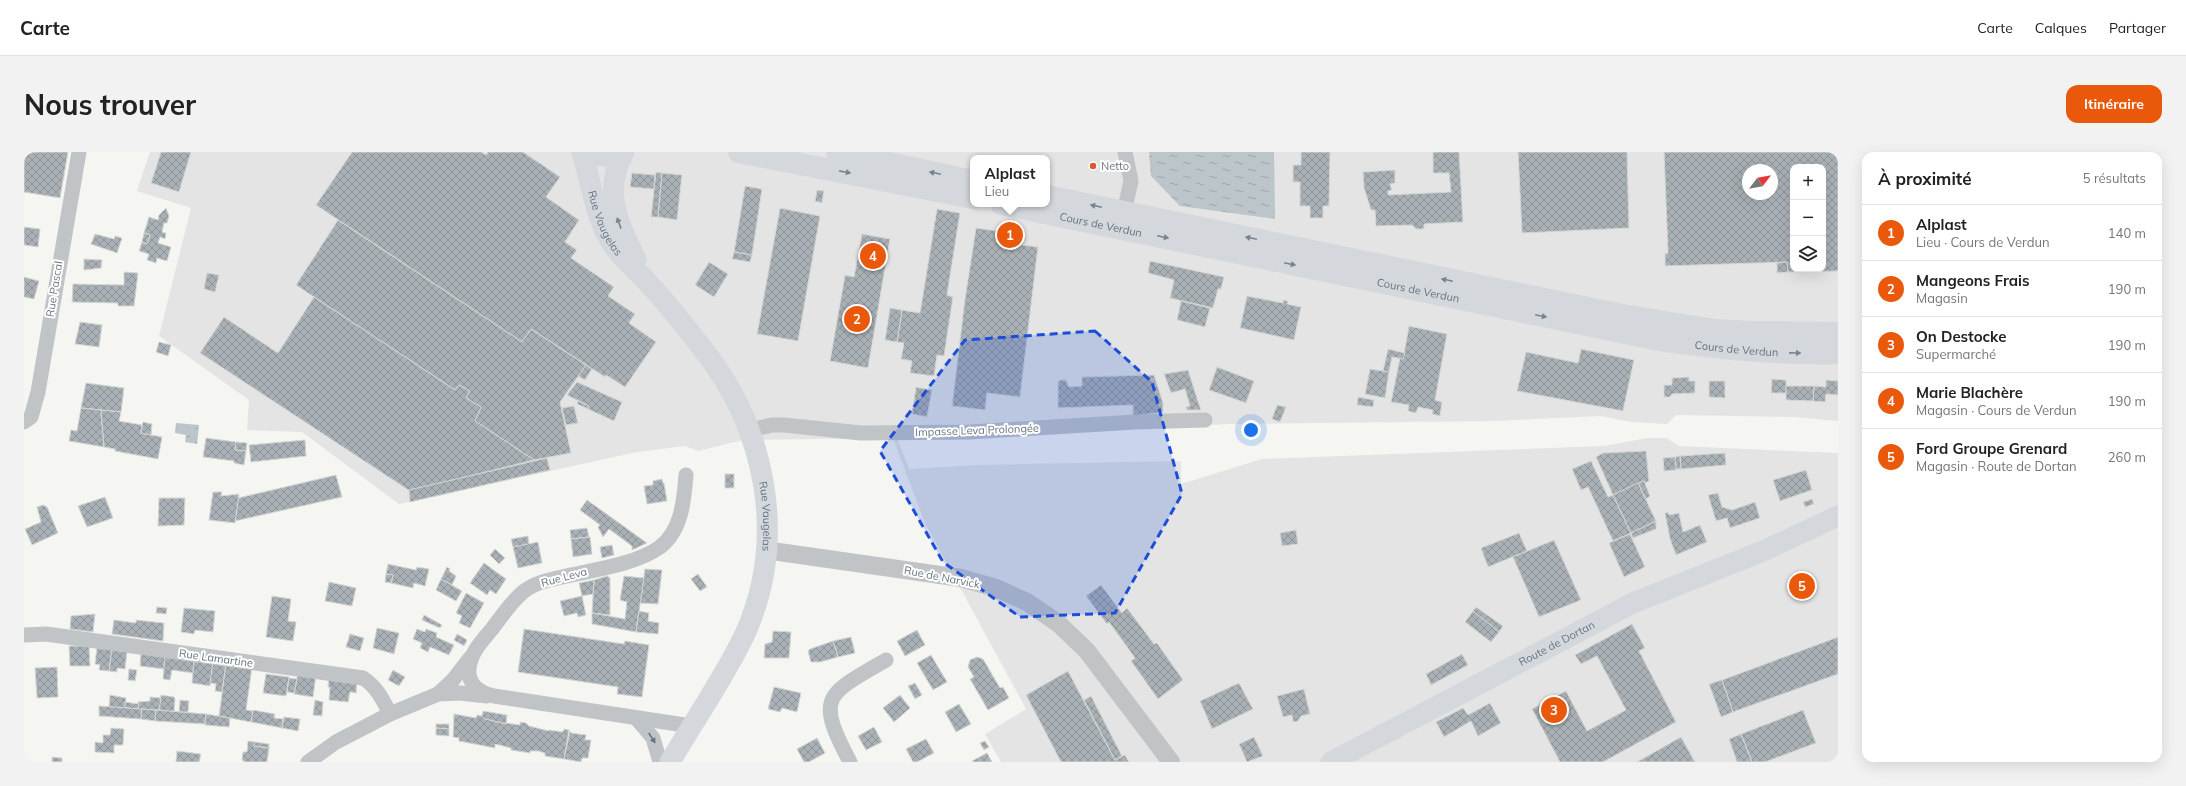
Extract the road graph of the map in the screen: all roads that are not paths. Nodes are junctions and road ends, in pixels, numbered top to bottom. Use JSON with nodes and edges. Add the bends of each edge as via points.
{"nodes":[{"id":1,"x":79,"y":152,"type":"edge"},
{"id":2,"x":582,"y":152,"type":"edge"},
{"id":3,"x":623,"y":152,"type":"edge"},
{"id":4,"x":739,"y":152,"type":"edge"},
{"id":5,"x":837,"y":152,"type":"edge"},
{"id":6,"x":1126,"y":152,"type":"edge"},
{"id":7,"x":970,"y":180,"type":"edge"},
{"id":8,"x":970,"y":197,"type":"edge"},
{"id":9,"x":1050,"y":197,"type":"edge"},
{"id":10,"x":1015,"y":207,"type":"edge"},
{"id":11,"x":1124,"y":212,"type":"junction"},
{"id":12,"x":648,"y":283,"type":"junction"},
{"id":13,"x":1445,"y":296,"type":"junction"},
{"id":14,"x":1526,"y":296,"type":"junction"},
{"id":15,"x":1622,"y":315,"type":"junction"},
{"id":16,"x":1581,"y":325,"type":"junction"},
{"id":17,"x":1604,"y":329,"type":"junction"},
{"id":18,"x":1751,"y":332,"type":"junction"},
{"id":19,"x":1838,"y":333,"type":"edge"},
{"id":20,"x":1838,"y":353,"type":"edge"},
{"id":21,"x":1204,"y":420,"type":"dead end"},
{"id":22,"x":24,"y":422,"type":"edge"},
{"id":23,"x":755,"y":448,"type":"junction"},
{"id":24,"x":686,"y":475,"type":"dead end"},
{"id":25,"x":1838,"y":516,"type":"edge"},
{"id":26,"x":1838,"y":532,"type":"edge"},
{"id":27,"x":1788,"y":539,"type":"junction"},
{"id":28,"x":765,"y":550,"type":"junction"},
{"id":29,"x":24,"y":635,"type":"edge"},
{"id":30,"x":472,"y":655,"type":"junction"},
{"id":31,"x":886,"y":660,"type":"dead end"},
{"id":32,"x":438,"y":694,"type":"junction"},
{"id":33,"x":494,"y":696,"type":"junction"},
{"id":34,"x":390,"y":714,"type":"junction"},
{"id":35,"x":636,"y":718,"type":"junction"},
{"id":36,"x":691,"y":726,"type":"junction"},
{"id":37,"x":1172,"y":760,"type":"edge"},
{"id":38,"x":308,"y":762,"type":"edge"},
{"id":39,"x":660,"y":762,"type":"edge"},
{"id":40,"x":670,"y":762,"type":"edge"},
{"id":41,"x":850,"y":762,"type":"edge"},
{"id":42,"x":1331,"y":762,"type":"edge"}],
"edges":[{"from":1,"to":22,"type":"street","name":"Rue Pascal","via":[[38,392],[31,417]]},
{"from":2,"to":3,"type":"main road","via":[[597,156],[611,156]]},
{"from":2,"to":12,"type":"main road","name":"Rue Vaugelas","via":[[607,236],[621,256]]},
{"from":12,"to":3,"type":"main road","name":"Rue Vaugelas","one_way":true,"via":[[614,210],[613,182],[616,165]]},
{"from":4,"to":8,"type":"main road","one_way":true},
{"from":7,"to":5,"type":"main road","one_way":true},
{"from":6,"to":11,"type":"street","via":[[1131,181]]},
{"from":11,"to":9,"type":"main road","name":"Cours de Verdun","one_way":true},
{"from":10,"to":13,"type":"main road","name":"Cours de Verdun","one_way":true},
{"from":14,"to":11,"type":"main road","name":"Cours de Verdun","one_way":true},
{"from":12,"to":23,"type":"main road","name":"Rue Vaugelas","via":[[718,368],[739,404]]},
{"from":13,"to":14,"type":"main road","via":[[1477,296],[1512,302]]},
{"from":13,"to":16,"type":"main road","name":"Cours de Verdun","one_way":true},
{"from":14,"to":15,"type":"main road","name":"Cours de Verdun"},
{"from":15,"to":16,"type":"main road","via":[[1590,320]]},
{"from":15,"to":18,"type":"main road","name":"Cours de Verdun","via":[[1715,330]]},
{"from":16,"to":17,"type":"main road","name":"Cours de Verdun"},
{"from":17,"to":18,"type":"main road","via":[[1637,327],[1734,342],[1747,338]]},
{"from":17,"to":20,"type":"main road","name":"Cours de Verdun","one_way":true,"via":[[1711,348],[1753,352]]},
{"from":18,"to":19,"type":"main road","name":"Cours de Verdun"},
{"from":21,"to":23,"type":"street","name":"Impasse Leva Prolongée","via":[[970,432],[860,433],[772,425]]},
{"from":23,"to":28,"type":"main road","name":"Rue Vaugelas","via":[[767,508]]},
{"from":24,"to":30,"type":"street","name":"Rue Leva","via":[[678,523],[661,546],[635,559],[539,583],[523,592]]},
{"from":25,"to":27,"type":"main road","name":"Route de Dortan"},
{"from":26,"to":27,"type":"main road","name":"Route de Dortan"},
{"from":27,"to":42,"type":"main road","name":"Route de Dortan","via":[[1633,603]]},
{"from":28,"to":36,"type":"main road","name":"Rue Vaugelas","via":[[759,592],[745,632],[733,657]]},
{"from":28,"to":37,"type":"street","name":"Rue de Narvick","via":[[961,578],[996,588],[1027,602],[1075,638]]},
{"from":29,"to":34,"type":"street","name":"Rue Lamartine","via":[[46,634],[363,678],[380,695]]},
{"from":30,"to":32,"type":"street","name":"Rue Leva","via":[[453,680]]},
{"from":30,"to":33,"type":"street","via":[[469,669],[475,687],[481,693]]},
{"from":31,"to":41,"type":"street","via":[[845,684],[835,694],[830,705],[832,726]]},
{"from":32,"to":33,"type":"street"},
{"from":32,"to":34,"type":"street"},
{"from":33,"to":35,"type":"street"},
{"from":34,"to":38,"type":"street","via":[[336,742]]},
{"from":35,"to":36,"type":"street"},
{"from":35,"to":39,"type":"street","one_way":true,"via":[[653,738]]},
{"from":36,"to":40,"type":"main road","name":"Rue Vaugelas"}]}
